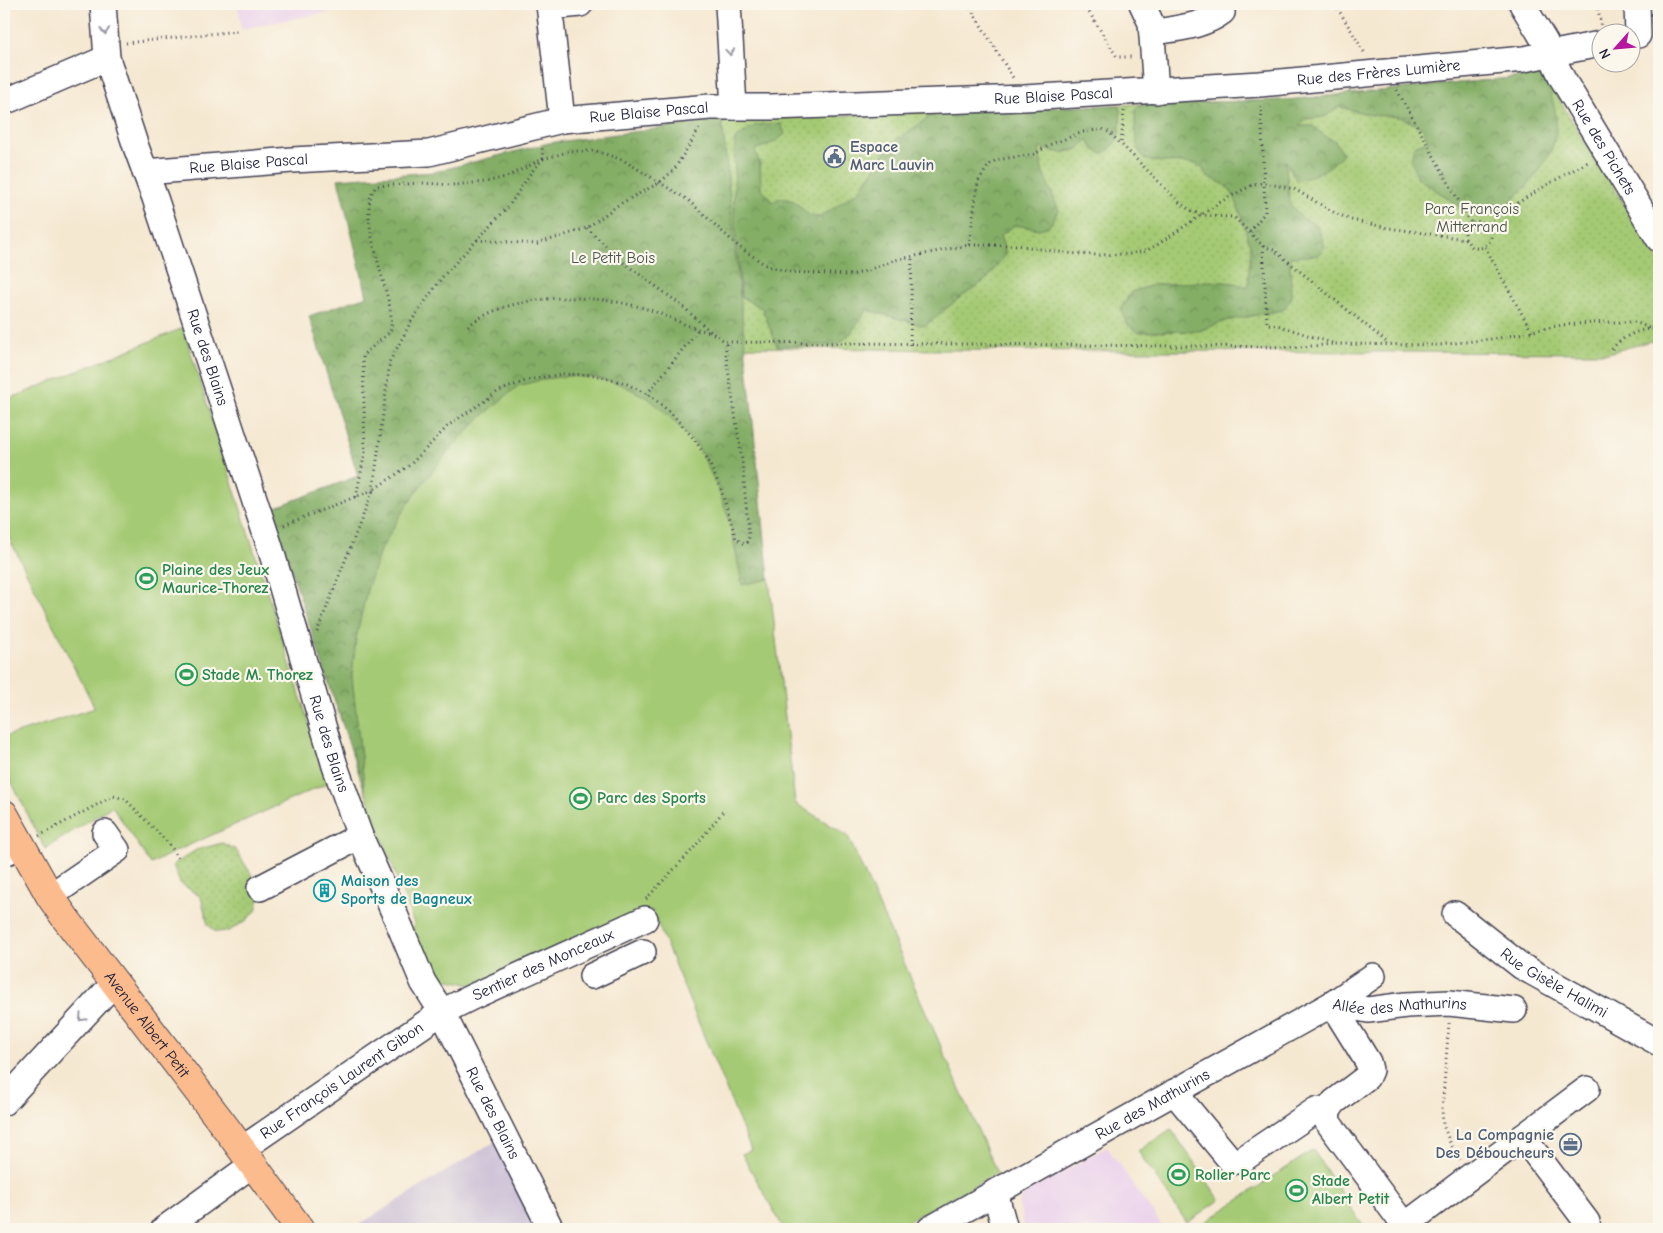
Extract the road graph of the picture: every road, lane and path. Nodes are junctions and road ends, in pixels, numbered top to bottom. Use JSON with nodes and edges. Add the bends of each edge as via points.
{"nodes":[{"id":1,"x":103,"y":4,"type":"edge"},
{"id":2,"x":580,"y":4,"type":"edge"},
{"id":3,"x":728,"y":4,"type":"edge"},
{"id":4,"x":968,"y":4,"type":"edge"},
{"id":5,"x":1084,"y":4,"type":"edge"},
{"id":6,"x":1142,"y":4,"type":"edge"},
{"id":7,"x":1335,"y":4,"type":"edge"},
{"id":8,"x":1522,"y":4,"type":"edge"},
{"id":9,"x":1597,"y":4,"type":"edge"},
{"id":10,"x":1637,"y":4,"type":"edge"},
{"id":11,"x":550,"y":6,"type":"edge"},
{"id":12,"x":1226,"y":6,"type":"edge"},
{"id":13,"x":1600,"y":22,"type":"edge"},
{"id":14,"x":237,"y":31,"type":"dead end"},
{"id":15,"x":1643,"y":34,"type":"edge"},
{"id":16,"x":1153,"y":44,"type":"junction"},
{"id":17,"x":1590,"y":46,"type":"edge"},
{"id":18,"x":107,"y":52,"type":"junction"},
{"id":19,"x":1551,"y":55,"type":"junction"},
{"id":20,"x":1376,"y":73,"type":"junction"},
{"id":21,"x":1396,"y":89,"type":"dead end"},
{"id":22,"x":1156,"y":91,"type":"junction"},
{"id":23,"x":1124,"y":93,"type":"junction"},
{"id":24,"x":1024,"y":98,"type":"junction"},
{"id":25,"x":4,"y":102,"type":"edge"},
{"id":26,"x":1261,"y":102,"type":"dead end"},
{"id":27,"x":722,"y":107,"type":"junction"},
{"id":28,"x":562,"y":120,"type":"junction"},
{"id":29,"x":539,"y":142,"type":"dead end"},
{"id":30,"x":1121,"y":144,"type":"junction"},
{"id":31,"x":1606,"y":151,"type":"junction"},
{"id":32,"x":543,"y":159,"type":"junction"},
{"id":33,"x":145,"y":172,"type":"junction"},
{"id":34,"x":659,"y":182,"type":"junction"},
{"id":35,"x":1264,"y":183,"type":"junction"},
{"id":36,"x":1202,"y":215,"type":"junction"},
{"id":37,"x":1471,"y":222,"type":"junction"},
{"id":38,"x":1488,"y":224,"type":"junction"},
{"id":39,"x":587,"y":228,"type":"junction"},
{"id":40,"x":1250,"y":232,"type":"junction"},
{"id":41,"x":1465,"y":239,"type":"junction"},
{"id":42,"x":1659,"y":239,"type":"edge"},
{"id":43,"x":477,"y":240,"type":"junction"},
{"id":44,"x":969,"y":245,"type":"junction"},
{"id":45,"x":1263,"y":246,"type":"junction"},
{"id":46,"x":1485,"y":247,"type":"junction"},
{"id":47,"x":912,"y":256,"type":"junction"},
{"id":48,"x":468,"y":326,"type":"dead end"},
{"id":49,"x":1649,"y":328,"type":"junction"},
{"id":50,"x":1659,"y":329,"type":"edge"},
{"id":51,"x":698,"y":330,"type":"junction"},
{"id":52,"x":711,"y":332,"type":"junction"},
{"id":53,"x":1532,"y":332,"type":"junction"},
{"id":54,"x":726,"y":342,"type":"junction"},
{"id":55,"x":910,"y":344,"type":"junction"},
{"id":56,"x":1336,"y":344,"type":"junction"},
{"id":57,"x":1391,"y":345,"type":"junction"},
{"id":58,"x":1612,"y":349,"type":"dead end"},
{"id":59,"x":647,"y":394,"type":"junction"},
{"id":60,"x":373,"y":490,"type":"junction"},
{"id":61,"x":356,"y":497,"type":"junction"},
{"id":62,"x":267,"y":540,"type":"junction"},
{"id":63,"x":304,"y":665,"type":"junction"},
{"id":64,"x":725,"y":809,"type":"dead end"},
{"id":65,"x":4,"y":814,"type":"edge"},
{"id":66,"x":105,"y":833,"type":"dead end"},
{"id":67,"x":360,"y":836,"type":"junction"},
{"id":68,"x":12,"y":849,"type":"edge"},
{"id":69,"x":260,"y":888,"type":"dead end"},
{"id":70,"x":50,"y":896,"type":"junction"},
{"id":71,"x":1455,"y":914,"type":"dead end"},
{"id":72,"x":638,"y":944,"type":"junction"},
{"id":73,"x":585,"y":961,"type":"junction"},
{"id":74,"x":1373,"y":976,"type":"dead end"},
{"id":75,"x":117,"y":984,"type":"junction"},
{"id":76,"x":1449,"y":1003,"type":"junction"},
{"id":77,"x":1332,"y":1004,"type":"junction"},
{"id":78,"x":1514,"y":1010,"type":"dead end"},
{"id":79,"x":442,"y":1012,"type":"junction"},
{"id":80,"x":1659,"y":1043,"type":"edge"},
{"id":81,"x":1587,"y":1089,"type":"dead end"},
{"id":82,"x":1174,"y":1092,"type":"junction"},
{"id":83,"x":4,"y":1102,"type":"edge"},
{"id":84,"x":1328,"y":1110,"type":"junction"},
{"id":85,"x":1523,"y":1137,"type":"junction"},
{"id":86,"x":248,"y":1157,"type":"junction"},
{"id":87,"x":1471,"y":1175,"type":"junction"},
{"id":88,"x":995,"y":1192,"type":"junction"},
{"id":89,"x":1405,"y":1227,"type":"edge"},
{"id":90,"x":164,"y":1229,"type":"edge"},
{"id":91,"x":300,"y":1229,"type":"edge"},
{"id":92,"x":550,"y":1229,"type":"edge"},
{"id":93,"x":930,"y":1229,"type":"edge"},
{"id":94,"x":1005,"y":1229,"type":"edge"},
{"id":95,"x":1588,"y":1229,"type":"edge"}],
"edges":[{"from":1,"to":18,"type":"street","name":"Rue des Blains","one_way":true},
{"from":2,"to":11,"type":"street"},
{"from":3,"to":27,"type":"street","one_way":true},
{"from":4,"to":24,"type":"path"},
{"from":5,"to":16,"type":"path","via":[[1117,58]]},
{"from":6,"to":16,"type":"street","via":[[1151,22]]},
{"from":7,"to":20,"type":"path"},
{"from":8,"to":19,"type":"street","name":"Rue des Pichets"},
{"from":9,"to":13,"type":"path"},
{"from":10,"to":15,"type":"street"},
{"from":11,"to":28,"type":"street"},
{"from":12,"to":16,"type":"street","via":[[1211,20]]},
{"from":14,"to":18,"type":"path"},
{"from":16,"to":22,"type":"street"},
{"from":17,"to":19,"type":"street","name":"Rue des Frères Lumière"},
{"from":18,"to":25,"type":"street"},
{"from":18,"to":33,"type":"street","name":"Rue des Blains"},
{"from":19,"to":20,"type":"street","name":"Rue des Frères Lumière"},
{"from":19,"to":31,"type":"street","name":"Rue des Pichets"},
{"from":20,"to":22,"type":"street","name":"Rue des Frères Lumière"},
{"from":21,"to":37,"type":"path"},
{"from":22,"to":23,"type":"street","name":"Rue Blaise Pascal"},
{"from":23,"to":24,"type":"street","name":"Rue Blaise Pascal"},
{"from":23,"to":30,"type":"path"},
{"from":24,"to":27,"type":"street","name":"Rue Blaise Pascal"},
{"from":26,"to":35,"type":"path"},
{"from":27,"to":28,"type":"street","name":"Rue Blaise Pascal"},
{"from":27,"to":34,"type":"path","via":[[697,132],[674,170]]},
{"from":28,"to":33,"type":"street","name":"Rue Blaise Pascal","via":[[429,153]]},
{"from":29,"to":32,"type":"path"},
{"from":30,"to":36,"type":"path","via":[[1190,212]]},
{"from":30,"to":44,"type":"path","via":[[1102,129],[1083,132],[1035,154],[996,160],[978,182]]},
{"from":31,"to":38,"type":"path","via":[[1530,194]]},
{"from":31,"to":42,"type":"street","name":"Rue des Pichets"},
{"from":32,"to":34,"type":"path","via":[[571,152],[596,152],[623,160]]},
{"from":32,"to":43,"type":"path","via":[[509,206]]},
{"from":32,"to":61,"type":"path","via":[[506,177],[486,182],[389,184],[372,190],[368,204],[374,245],[392,316],[390,332],[363,355],[365,452]]},
{"from":33,"to":62,"type":"street","name":"Rue des Blains"},
{"from":34,"to":39,"type":"path","via":[[618,205]]},
{"from":34,"to":47,"type":"path","via":[[688,200],[738,246],[767,266],[791,272],[850,275]]},
{"from":35,"to":36,"type":"path","via":[[1254,184]]},
{"from":35,"to":40,"type":"path","via":[[1265,212]]},
{"from":35,"to":41,"type":"path","via":[[1294,189],[1351,220]]},
{"from":36,"to":40,"type":"path","via":[[1234,217]]},
{"from":36,"to":44,"type":"path","via":[[1145,251],[1130,254],[1089,255],[1017,245]]},
{"from":37,"to":38,"type":"path"},
{"from":37,"to":41,"type":"path","via":[[1465,230]]},
{"from":38,"to":46,"type":"path","via":[[1492,237]]},
{"from":39,"to":43,"type":"path","via":[[537,244]]},
{"from":39,"to":52,"type":"path","via":[[624,263],[680,304]]},
{"from":40,"to":45,"type":"path"},
{"from":41,"to":46,"type":"path","via":[[1472,247]]},
{"from":43,"to":60,"type":"path","via":[[443,276],[412,320],[390,361]]},
{"from":44,"to":47,"type":"path"},
{"from":45,"to":56,"type":"path","via":[[1267,324],[1278,324]]},
{"from":45,"to":57,"type":"path","via":[[1274,250]]},
{"from":46,"to":53,"type":"path"},
{"from":47,"to":55,"type":"path"},
{"from":48,"to":51,"type":"path","via":[[506,306],[582,298],[620,302]]},
{"from":49,"to":50,"type":"path"},
{"from":49,"to":53,"type":"path","via":[[1635,322],[1607,322],[1562,325]]},
{"from":49,"to":58,"type":"path","via":[[1618,342]]},
{"from":51,"to":52,"type":"path"},
{"from":51,"to":59,"type":"path"},
{"from":52,"to":54,"type":"path"},
{"from":53,"to":57,"type":"path","via":[[1439,345]]},
{"from":54,"to":55,"type":"path"},
{"from":54,"to":59,"type":"path","via":[[742,460],[748,542],[744,544],[736,539],[721,489],[694,439],[673,415]]},
{"from":55,"to":56,"type":"path","via":[[1300,347]]},
{"from":56,"to":57,"type":"path"},
{"from":59,"to":60,"type":"path","via":[[625,383],[593,374],[562,374],[528,380],[499,391],[449,424],[410,465]]},
{"from":60,"to":61,"type":"path"},
{"from":60,"to":63,"type":"path"},
{"from":61,"to":62,"type":"path"},
{"from":62,"to":63,"type":"street","name":"Rue des Blains"},
{"from":63,"to":67,"type":"street","name":"Rue des Blains"},
{"from":64,"to":72,"type":"path","via":[[693,849],[646,897]]},
{"from":65,"to":68,"type":"main road","name":"Avenue Albert Petit"},
{"from":66,"to":70,"type":"street","via":[[117,850]]},
{"from":67,"to":69,"type":"street"},
{"from":67,"to":79,"type":"street","name":"Rue des Blains","via":[[423,982]]},
{"from":68,"to":70,"type":"main road","name":"Avenue Albert Petit"},
{"from":70,"to":75,"type":"main road","name":"Avenue Albert Petit"},
{"from":71,"to":80,"type":"street","name":"Rue Gisèle Halimi","via":[[1521,966]]},
{"from":72,"to":73,"type":"street","name":"Sentier des Monceaux"},
{"from":72,"to":73,"type":"street"},
{"from":73,"to":79,"type":"street","name":"Sentier des Monceaux","via":[[472,997]]},
{"from":74,"to":77,"type":"street","name":"Rue des Mathurins"},
{"from":75,"to":83,"type":"street","one_way":true},
{"from":75,"to":86,"type":"main road","name":"Avenue Albert Petit"},
{"from":76,"to":77,"type":"street","name":"Allée des Mathurins","via":[[1368,1010]]},
{"from":76,"to":78,"type":"street","name":"Allée des Mathurins"},
{"from":76,"to":87,"type":"path","via":[[1443,1125],[1453,1150]]},
{"from":77,"to":82,"type":"street","name":"Rue des Mathurins"},
{"from":77,"to":84,"type":"street","name":"Allée des Mathurins","via":[[1370,1070]]},
{"from":79,"to":86,"type":"street","name":"Rue François Laurent Gibon"},
{"from":79,"to":92,"type":"street","name":"Rue des Blains"},
{"from":81,"to":85,"type":"street"},
{"from":82,"to":84,"type":"street","name":"Allée des Mathurins","via":[[1232,1162],[1243,1159],[1316,1110]]},
{"from":82,"to":88,"type":"street","name":"Rue des Mathurins"},
{"from":84,"to":89,"type":"street","via":[[1327,1121]]},
{"from":85,"to":87,"type":"street"},
{"from":85,"to":95,"type":"street"},
{"from":86,"to":90,"type":"street","name":"Rue François Laurent Gibon"},
{"from":86,"to":91,"type":"main road","name":"Avenue Albert Petit"},
{"from":87,"to":89,"type":"street"},
{"from":88,"to":93,"type":"street","name":"Rue des Mathurins"},
{"from":88,"to":94,"type":"street"}]}
